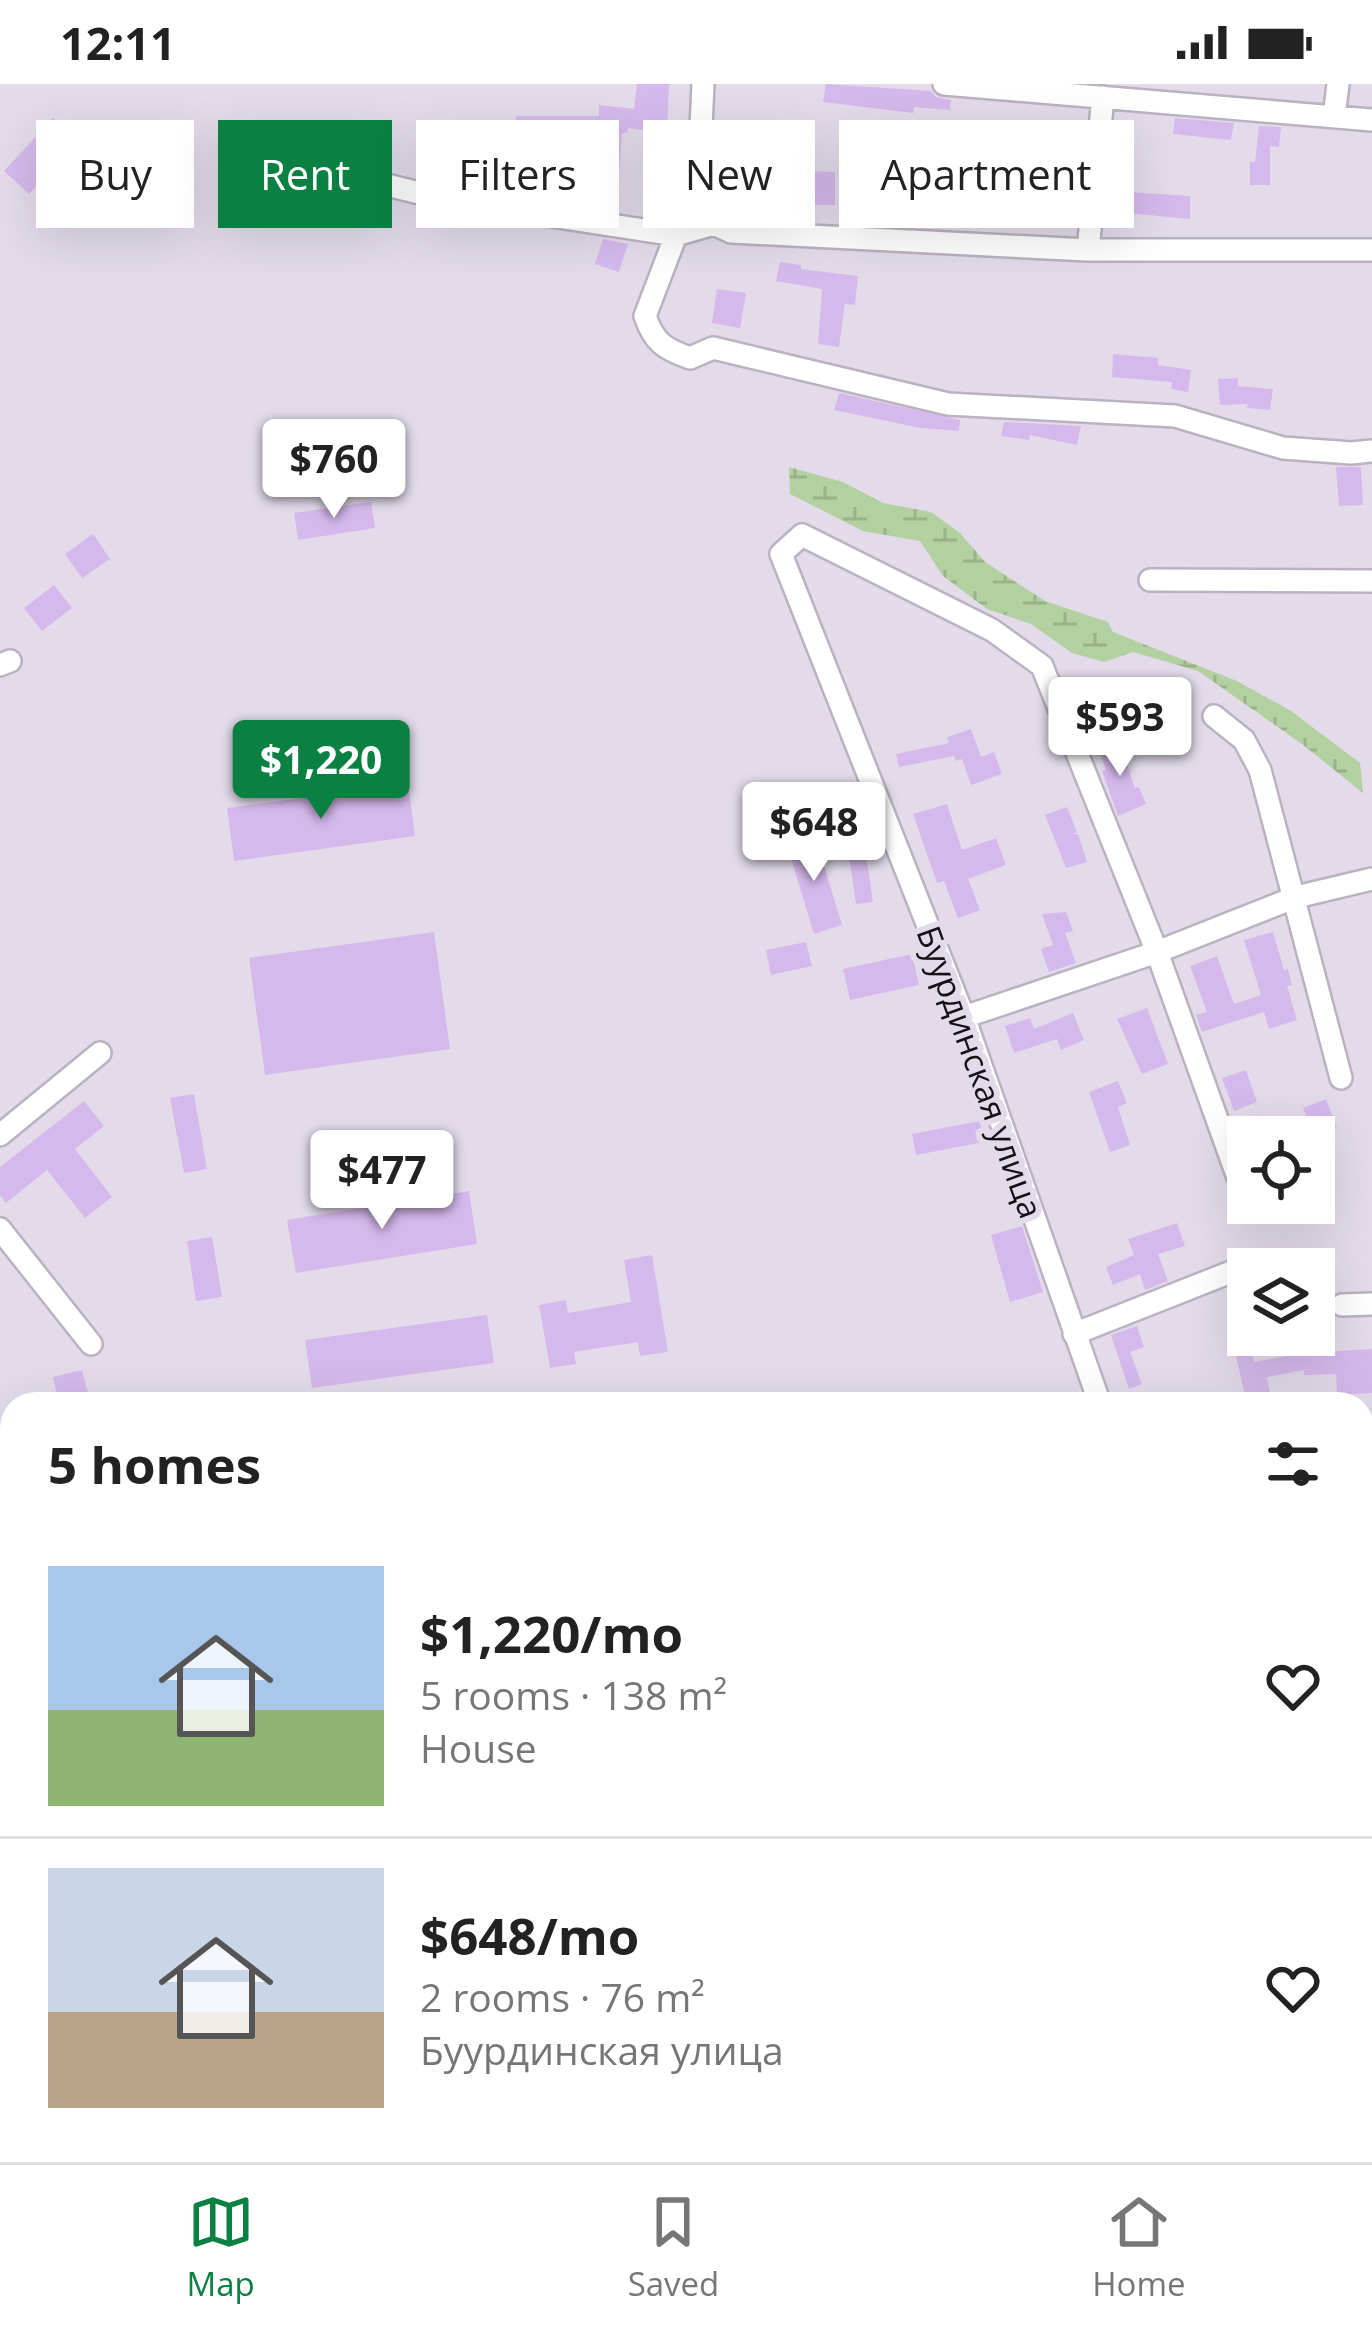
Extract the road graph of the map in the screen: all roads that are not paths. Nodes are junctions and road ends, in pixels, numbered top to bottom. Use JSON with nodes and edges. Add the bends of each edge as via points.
{"nodes":[{"id":1,"x":703,"y":84,"type":"edge"},
{"id":2,"x":944,"y":84,"type":"edge"},
{"id":3,"x":1338,"y":84,"type":"edge"},
{"id":4,"x":1043,"y":88,"type":"edge"},
{"id":5,"x":1182,"y":94,"type":"edge"},
{"id":6,"x":1103,"y":98,"type":"junction"},
{"id":7,"x":1334,"y":117,"type":"junction"},
{"id":8,"x":701,"y":120,"type":"edge"},
{"id":9,"x":1372,"y":120,"type":"edge"},
{"id":10,"x":619,"y":226,"type":"edge"},
{"id":11,"x":700,"y":228,"type":"edge"},
{"id":12,"x":722,"y":228,"type":"edge"},
{"id":13,"x":676,"y":235,"type":"junction"},
{"id":14,"x":1088,"y":250,"type":"junction"},
{"id":15,"x":1372,"y":250,"type":"edge"},
{"id":16,"x":1372,"y":451,"type":"edge"},
{"id":17,"x":1150,"y":580,"type":"dead end"},
{"id":18,"x":1372,"y":581,"type":"edge"},
{"id":19,"x":1214,"y":716,"type":"dead end"},
{"id":20,"x":1372,"y":880,"type":"edge"},
{"id":21,"x":1296,"y":897,"type":"junction"},
{"id":22,"x":1157,"y":952,"type":"junction"},
{"id":23,"x":964,"y":1017,"type":"junction"},
{"id":24,"x":100,"y":1053,"type":"dead end"},
{"id":25,"x":1341,"y":1078,"type":"dead end"},
{"id":26,"x":0,"y":1135,"type":"edge"},
{"id":27,"x":1227,"y":1147,"type":"edge"},
{"id":28,"x":0,"y":1229,"type":"edge"},
{"id":29,"x":1227,"y":1274,"type":"edge"},
{"id":30,"x":1372,"y":1304,"type":"edge"},
{"id":31,"x":1342,"y":1305,"type":"dead end"},
{"id":32,"x":1074,"y":1334,"type":"junction"},
{"id":33,"x":91,"y":1344,"type":"dead end"},
{"id":34,"x":1096,"y":1392,"type":"edge"}],
"edges":[{"from":1,"to":8,"type":"street"},
{"from":2,"to":4,"type":"street"},
{"from":3,"to":7,"type":"street"},
{"from":4,"to":6,"type":"street"},
{"from":5,"to":6,"type":"street"},
{"from":5,"to":7,"type":"street"},
{"from":6,"to":14,"type":"street"},
{"from":7,"to":9,"type":"street"},
{"from":10,"to":13,"type":"street"},
{"from":11,"to":13,"type":"street"},
{"from":12,"to":14,"type":"street"},
{"from":13,"to":16,"type":"street","via":[[645,316],[653,339],[690,358],[713,348],[948,404],[1175,416],[1283,448]]},
{"from":14,"to":15,"type":"street"},
{"from":17,"to":18,"type":"street"},
{"from":19,"to":21,"type":"street","via":[[1244,740],[1260,770]]},
{"from":20,"to":21,"type":"street"},
{"from":21,"to":22,"type":"street"},
{"from":21,"to":25,"type":"street"},
{"from":22,"to":23,"type":"street"},
{"from":22,"to":23,"type":"street","name":"Буурдинская улица","via":[[1042,666],[992,630],[802,535],[781,554]]},
{"from":22,"to":27,"type":"street"},
{"from":23,"to":32,"type":"street","name":"Буурдинская улица"},
{"from":24,"to":26,"type":"street"},
{"from":28,"to":33,"type":"street"},
{"from":29,"to":32,"type":"street"},
{"from":30,"to":31,"type":"street"},
{"from":32,"to":34,"type":"street","name":"Буурдинская улица"}]}
